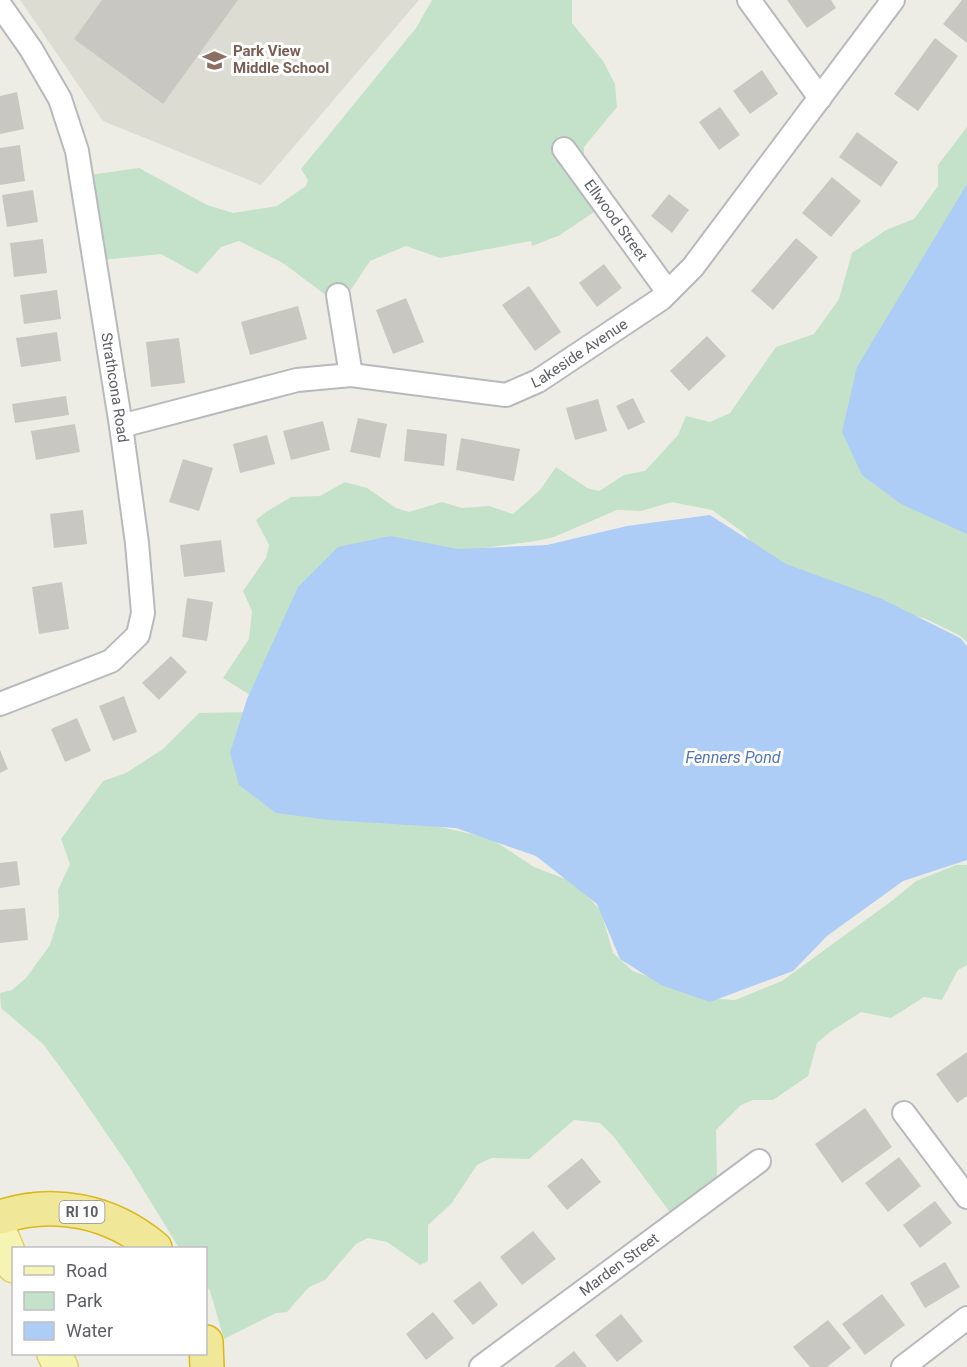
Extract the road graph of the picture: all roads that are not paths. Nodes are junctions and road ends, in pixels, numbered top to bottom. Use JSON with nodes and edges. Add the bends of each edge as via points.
{"nodes":[{"id":1,"x":749,"y":0,"type":"edge"},
{"id":2,"x":893,"y":0,"type":"edge"},
{"id":3,"x":0,"y":5,"type":"edge"},
{"id":4,"x":820,"y":98,"type":"junction"},
{"id":5,"x":564,"y":149,"type":"dead end"},
{"id":6,"x":668,"y":292,"type":"junction"},
{"id":7,"x":338,"y":295,"type":"dead end"},
{"id":8,"x":351,"y":375,"type":"junction"},
{"id":9,"x":121,"y":426,"type":"junction"},
{"id":10,"x":0,"y":704,"type":"edge"},
{"id":11,"x":904,"y":1113,"type":"dead end"},
{"id":12,"x":759,"y":1161,"type":"dead end"},
{"id":13,"x":967,"y":1197,"type":"edge"},
{"id":14,"x":0,"y":1217,"type":"edge"},
{"id":15,"x":0,"y":1232,"type":"edge"},
{"id":16,"x":154,"y":1247,"type":"edge"},
{"id":17,"x":12,"y":1261,"type":"edge"},
{"id":18,"x":967,"y":1318,"type":"edge"},
{"id":19,"x":481,"y":1367,"type":"edge"},
{"id":20,"x":903,"y":1367,"type":"edge"}],
"edges":[{"from":1,"to":4,"type":"street"},
{"from":2,"to":4,"type":"street","name":"Lakeside Avenue"},
{"from":3,"to":9,"type":"street","name":"Strathcona Road","via":[[60,99],[77,151]]},
{"from":4,"to":6,"type":"street","name":"Lakeside Avenue","via":[[693,267]]},
{"from":5,"to":6,"type":"street","name":"Ellwood Street"},
{"from":6,"to":8,"type":"street","name":"Lakeside Avenue","via":[[538,381],[506,394]]},
{"from":7,"to":8,"type":"street"},
{"from":8,"to":9,"type":"street","name":"Lakeside Avenue","via":[[297,380]]},
{"from":9,"to":10,"type":"street","name":"Strathcona Road","via":[[143,612],[138,635],[111,661]]},
{"from":11,"to":13,"type":"street"},
{"from":12,"to":19,"type":"street","name":"Marden Street"},
{"from":14,"to":16,"type":"highway","number":"RI 10","via":[[35,1209],[83,1212],[124,1226]]},
{"from":15,"to":17,"type":"main road"},
{"from":18,"to":20,"type":"street"}]}
